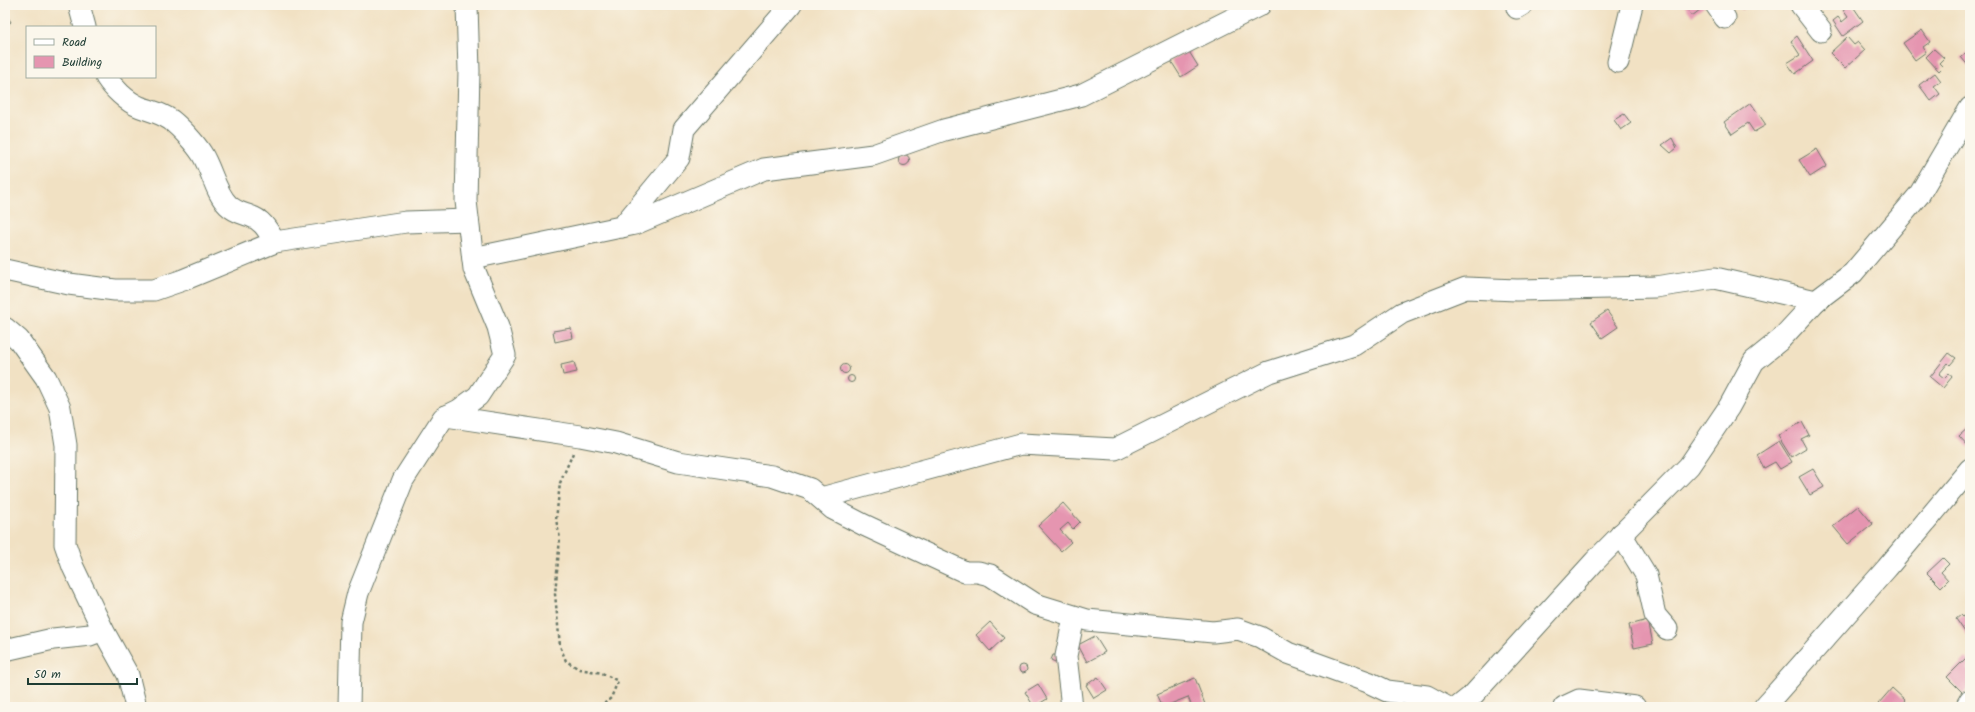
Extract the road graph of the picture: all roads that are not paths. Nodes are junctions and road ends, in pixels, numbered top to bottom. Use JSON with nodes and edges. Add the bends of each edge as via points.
{"nodes":[{"id":1,"x":79,"y":5,"type":"edge"},
{"id":2,"x":466,"y":5,"type":"edge"},
{"id":3,"x":790,"y":5,"type":"edge"},
{"id":4,"x":1260,"y":5,"type":"edge"},
{"id":5,"x":1632,"y":5,"type":"edge"},
{"id":6,"x":1801,"y":5,"type":"edge"},
{"id":7,"x":85,"y":26,"type":"edge"},
{"id":8,"x":1821,"y":31,"type":"dead end"},
{"id":9,"x":1618,"y":62,"type":"dead end"},
{"id":10,"x":107,"y":78,"type":"edge"},
{"id":11,"x":1970,"y":108,"type":"edge"},
{"id":12,"x":468,"y":220,"type":"junction"},
{"id":13,"x":622,"y":227,"type":"junction"},
{"id":14,"x":274,"y":242,"type":"junction"},
{"id":15,"x":473,"y":258,"type":"junction"},
{"id":16,"x":5,"y":270,"type":"edge"},
{"id":17,"x":1816,"y":301,"type":"junction"},
{"id":18,"x":5,"y":328,"type":"edge"},
{"id":19,"x":446,"y":416,"type":"junction"},
{"id":20,"x":1970,"y":469,"type":"edge"},
{"id":21,"x":821,"y":498,"type":"junction"},
{"id":22,"x":1621,"y":534,"type":"junction"},
{"id":23,"x":1074,"y":617,"type":"junction"},
{"id":24,"x":1667,"y":629,"type":"dead end"},
{"id":25,"x":103,"y":630,"type":"junction"},
{"id":26,"x":5,"y":650,"type":"edge"},
{"id":27,"x":1970,"y":700,"type":"edge"},
{"id":28,"x":136,"y":707,"type":"edge"},
{"id":29,"x":349,"y":707,"type":"edge"},
{"id":30,"x":1072,"y":707,"type":"edge"},
{"id":31,"x":1447,"y":707,"type":"edge"},
{"id":32,"x":1458,"y":707,"type":"edge"},
{"id":33,"x":1564,"y":707,"type":"edge"},
{"id":34,"x":1635,"y":707,"type":"edge"},
{"id":35,"x":1764,"y":707,"type":"edge"},
{"id":36,"x":1966,"y":707,"type":"edge"}],
"edges":[{"from":1,"to":7,"type":"street"},
{"from":2,"to":12,"type":"street","via":[[469,71],[466,201]]},
{"from":3,"to":13,"type":"street","via":[[684,129],[678,158]]},
{"from":4,"to":13,"type":"street","via":[[1081,95],[944,130],[873,154],[764,169],[635,224]]},
{"from":5,"to":9,"type":"street"},
{"from":6,"to":8,"type":"street"},
{"from":10,"to":14,"type":"street","via":[[125,98],[139,107],[154,110],[170,119],[201,153],[228,205],[238,212],[252,216],[264,225]]},
{"from":11,"to":17,"type":"street","via":[[1919,195],[1853,273]]},
{"from":12,"to":14,"type":"street","via":[[406,222]]},
{"from":12,"to":15,"type":"street"},
{"from":13,"to":15,"type":"street"},
{"from":14,"to":16,"type":"street","via":[[154,290],[115,290],[69,284]]},
{"from":15,"to":19,"type":"street","via":[[474,269],[498,326],[505,355],[478,396]]},
{"from":17,"to":21,"type":"street","via":[[1715,278],[1654,287],[1517,290],[1466,288],[1402,313],[1354,344],[1269,372],[1115,449],[1021,444]]},
{"from":17,"to":22,"type":"street","via":[[1780,340],[1754,361],[1729,407],[1689,466]]},
{"from":18,"to":25,"type":"street","via":[[18,340],[46,378],[60,408],[66,445],[65,544]]},
{"from":19,"to":21,"type":"street","via":[[580,436],[616,443],[678,462],[772,476],[810,489]]},
{"from":19,"to":29,"type":"street","via":[[403,480],[358,593],[351,622]]},
{"from":20,"to":35,"type":"street","via":[[1887,568]]},
{"from":21,"to":23,"type":"street","via":[[833,509],[899,542],[964,572],[990,575],[1035,604]]},
{"from":22,"to":24,"type":"street","via":[[1646,575],[1655,615]]},
{"from":22,"to":32,"type":"street","via":[[1473,696]]},
{"from":23,"to":30,"type":"street","via":[[1066,656]]},
{"from":23,"to":31,"type":"street","via":[[1213,632],[1238,629],[1260,637],[1288,653],[1387,691],[1427,696]]},
{"from":25,"to":26,"type":"street","via":[[90,635],[53,639]]},
{"from":25,"to":28,"type":"street","via":[[128,675]]},
{"from":27,"to":36,"type":"street"},
{"from":33,"to":34,"type":"street","via":[[1579,700]]}]}
